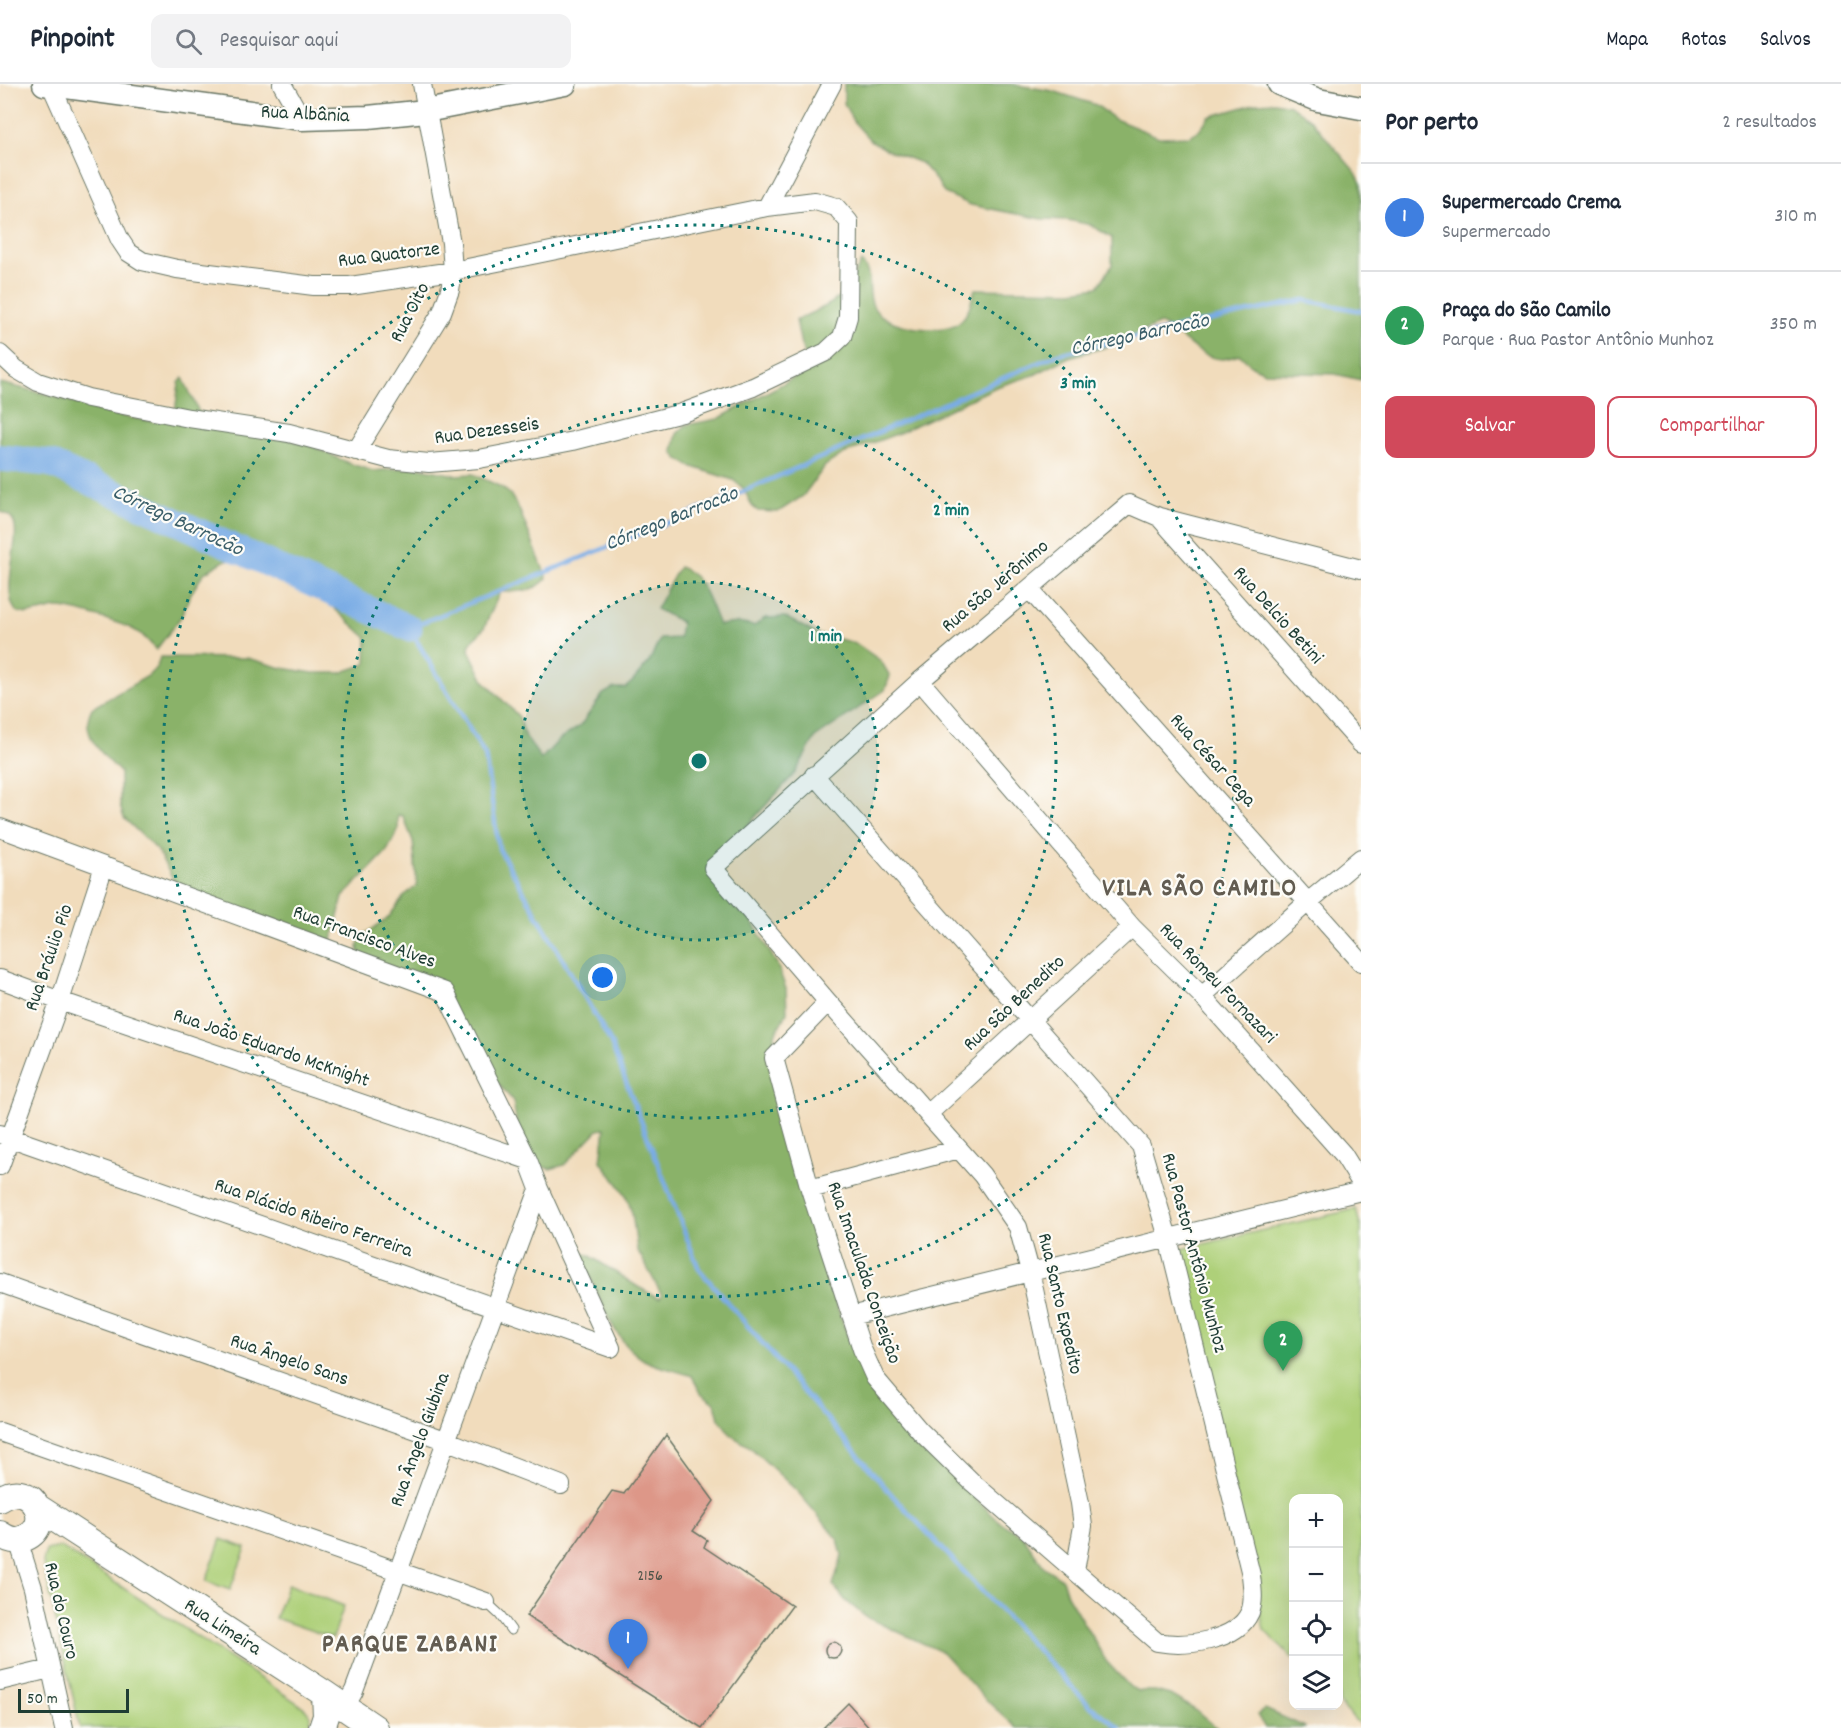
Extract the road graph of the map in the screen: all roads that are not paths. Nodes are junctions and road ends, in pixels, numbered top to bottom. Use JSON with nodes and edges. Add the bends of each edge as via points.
{"nodes":[{"id":1,"x":47,"y":84,"type":"edge"},
{"id":2,"x":282,"y":84,"type":"edge"},
{"id":3,"x":422,"y":84,"type":"edge"},
{"id":4,"x":565,"y":84,"type":"edge"},
{"id":5,"x":832,"y":84,"type":"edge"},
{"id":6,"x":1279,"y":84,"type":"edge"},
{"id":7,"x":1361,"y":108,"type":"edge"},
{"id":8,"x":426,"y":111,"type":"junction"},
{"id":9,"x":302,"y":118,"type":"junction"},
{"id":10,"x":767,"y":207,"type":"junction"},
{"id":11,"x":836,"y":207,"type":"joint"},
{"id":12,"x":453,"y":271,"type":"junction"},
{"id":13,"x":0,"y":354,"type":"edge"},
{"id":14,"x":356,"y":451,"type":"junction"},
{"id":15,"x":1159,"y":517,"type":"junction"},
{"id":16,"x":1361,"y":569,"type":"edge"},
{"id":17,"x":1029,"y":589,"type":"junction"},
{"id":18,"x":920,"y":681,"type":"junction"},
{"id":19,"x":1361,"y":744,"type":"edge"},
{"id":20,"x":814,"y":775,"type":"junction"},
{"id":21,"x":0,"y":828,"type":"edge"},
{"id":22,"x":1361,"y":858,"type":"edge"},
{"id":23,"x":104,"y":866,"type":"junction"},
{"id":24,"x":713,"y":868,"type":"joint"},
{"id":25,"x":1308,"y":902,"type":"junction"},
{"id":26,"x":1132,"y":927,"type":"junction"},
{"id":27,"x":1361,"y":962,"type":"edge"},
{"id":28,"x":0,"y":980,"type":"edge"},
{"id":29,"x":1202,"y":996,"type":"junction"},
{"id":30,"x":60,"y":1001,"type":"junction"},
{"id":31,"x":828,"y":1002,"type":"junction"},
{"id":32,"x":1030,"y":1019,"type":"junction"},
{"id":33,"x":928,"y":1114,"type":"junction"},
{"id":34,"x":5,"y":1136,"type":"edge"},
{"id":35,"x":959,"y":1149,"type":"junction"},
{"id":36,"x":528,"y":1160,"type":"junction"},
{"id":37,"x":0,"y":1166,"type":"edge"},
{"id":38,"x":1361,"y":1183,"type":"edge"},
{"id":39,"x":539,"y":1188,"type":"junction"},
{"id":40,"x":810,"y":1188,"type":"junction"},
{"id":41,"x":1361,"y":1191,"type":"edge"},
{"id":42,"x":1168,"y":1238,"type":"junction"},
{"id":43,"x":1030,"y":1271,"type":"junction"},
{"id":44,"x":0,"y":1283,"type":"edge"},
{"id":45,"x":495,"y":1306,"type":"junction"},
{"id":46,"x":851,"y":1316,"type":"junction"},
{"id":47,"x":611,"y":1348,"type":"joint"},
{"id":48,"x":0,"y":1432,"type":"edge"},
{"id":49,"x":445,"y":1440,"type":"junction"},
{"id":50,"x":561,"y":1485,"type":"dead end"},
{"id":51,"x":2,"y":1495,"type":"edge"},
{"id":52,"x":23,"y":1527,"type":"edge"},
{"id":53,"x":398,"y":1571,"type":"junction"},
{"id":54,"x":1075,"y":1571,"type":"junction"},
{"id":55,"x":486,"y":1602,"type":"joint"},
{"id":56,"x":511,"y":1630,"type":"dead end"},
{"id":57,"x":50,"y":1669,"type":"junction"},
{"id":58,"x":0,"y":1681,"type":"edge"},
{"id":59,"x":335,"y":1700,"type":"junction"},
{"id":60,"x":64,"y":1728,"type":"edge"},
{"id":61,"x":322,"y":1728,"type":"edge"},
{"id":62,"x":375,"y":1728,"type":"edge"}],
"edges":[{"from":1,"to":9,"type":"street","name":"Rua Albânia"},
{"from":1,"to":12,"type":"street","name":"Rua Quatorze","via":[[120,240],[128,252],[142,261],[314,286],[350,286]]},
{"from":2,"to":9,"type":"street"},
{"from":3,"to":8,"type":"street","name":"Rua Oito"},
{"from":4,"to":8,"type":"street","name":"Rua Albânia"},
{"from":5,"to":10,"type":"street"},
{"from":6,"to":7,"type":"street","via":[[1318,100]]},
{"from":8,"to":9,"type":"street","name":"Rua Albânia"},
{"from":8,"to":12,"type":"street","name":"Rua Oito"},
{"from":10,"to":11,"type":"street","name":"Rua Quatorze","via":[[815,201]]},
{"from":10,"to":12,"type":"street","name":"Rua Quatorze"},
{"from":11,"to":14,"type":"street","name":"Rua Dezesseis","via":[[849,222],[848,317],[842,337],[825,352],[753,387],[682,413],[573,441],[479,459],[429,463]]},
{"from":12,"to":14,"type":"street","name":"Rua Oito","via":[[442,312]]},
{"from":13,"to":14,"type":"street","name":"Rua Dezesseis","via":[[38,382],[88,398],[289,433]]},
{"from":15,"to":16,"type":"street","name":"Rua São Jerônimo"},
{"from":15,"to":17,"type":"street","name":"Rua São Jerônimo","via":[[1129,504]]},
{"from":15,"to":19,"type":"street","name":"Rua Delcio Betini"},
{"from":17,"to":18,"type":"street","name":"Rua São Jerônimo"},
{"from":17,"to":25,"type":"street","name":"Rua César Cega"},
{"from":18,"to":20,"type":"street","name":"Rua São Jerônimo"},
{"from":18,"to":26,"type":"street","name":"Rua Romeu Fornazari"},
{"from":20,"to":24,"type":"street","name":"Rua São Jerônimo"},
{"from":20,"to":32,"type":"street","name":"Rua Pastor Antônio Munhoz"},
{"from":21,"to":23,"type":"street","name":"Rua Francisco Alves"},
{"from":22,"to":25,"type":"street"},
{"from":23,"to":30,"type":"street","name":"Rua Bráulio Pio"},
{"from":23,"to":36,"type":"street","name":"Rua Francisco Alves","via":[[446,992]]},
{"from":24,"to":31,"type":"street","name":"Rua Santo Expedito"},
{"from":25,"to":27,"type":"street","name":"Rua César Cega"},
{"from":25,"to":29,"type":"street"},
{"from":26,"to":29,"type":"street","name":"Rua Romeu Fornazari"},
{"from":26,"to":32,"type":"street","name":"Rua São Benedito"},
{"from":28,"to":30,"type":"street","name":"Rua João Eduardo McKnight"},
{"from":29,"to":38,"type":"street","name":"Rua Romeu Fornazari","via":[[1343,1154]]},
{"from":30,"to":34,"type":"street","name":"Rua Bráulio Pio"},
{"from":30,"to":36,"type":"street","name":"Rua João Eduardo McKnight"},
{"from":31,"to":33,"type":"street","name":"Rua Santo Expedito"},
{"from":31,"to":40,"type":"street","name":"Rua Imaculada Conceição","via":[[774,1058]]},
{"from":32,"to":33,"type":"street","name":"Rua São Benedito"},
{"from":32,"to":42,"type":"street","name":"Rua Pastor Antônio Munhoz","via":[[1141,1146]]},
{"from":33,"to":35,"type":"street","name":"Rua Santo Expedito"},
{"from":34,"to":37,"type":"street","name":"Rua Bráulio Pio"},
{"from":34,"to":45,"type":"street","name":"Rua Plácido Ribeiro Ferreira"},
{"from":35,"to":40,"type":"street"},
{"from":35,"to":43,"type":"street","name":"Rua Santo Expedito","via":[[1018,1227]]},
{"from":36,"to":39,"type":"street","name":"Rua Francisco Alves"},
{"from":39,"to":45,"type":"street","name":"Rua Ângelo Giubina"},
{"from":39,"to":47,"type":"street","name":"Rua Francisco Alves"},
{"from":40,"to":46,"type":"street","name":"Rua Imaculada Conceição"},
{"from":41,"to":42,"type":"street"},
{"from":42,"to":43,"type":"street"},
{"from":42,"to":54,"type":"street","name":"Rua Pastor Antônio Munhoz","via":[[1251,1575],[1251,1612],[1227,1634],[1198,1643],[1157,1642]]},
{"from":43,"to":46,"type":"street"},
{"from":43,"to":54,"type":"street","name":"Rua Santo Expedito","via":[[1080,1503],[1083,1526]]},
{"from":44,"to":49,"type":"street","name":"Rua Ângelo Sans"},
{"from":45,"to":47,"type":"street","name":"Rua Plácido Ribeiro Ferreira"},
{"from":45,"to":49,"type":"street","name":"Rua Ângelo Giubina"},
{"from":46,"to":54,"type":"street","name":"Rua Imaculada Conceição","via":[[876,1378],[920,1431],[973,1483]]},
{"from":48,"to":53,"type":"street"},
{"from":49,"to":50,"type":"street","name":"Rua Ângelo Sans"},
{"from":49,"to":53,"type":"street","name":"Rua Ângelo Giubina"},
{"from":51,"to":52,"type":"main road","via":[[27,1496]]},
{"from":52,"to":57,"type":"street","name":"Rua do Couro"},
{"from":52,"to":59,"type":"main road","name":"Rua Limeira","via":[[69,1528]]},
{"from":53,"to":55,"type":"street"},
{"from":53,"to":59,"type":"street","name":"Rua Ângelo Giubina","via":[[354,1691]]},
{"from":55,"to":56,"type":"lane"},
{"from":57,"to":58,"type":"street"},
{"from":57,"to":60,"type":"street","name":"Rua do Couro"},
{"from":59,"to":61,"type":"main road"},
{"from":59,"to":62,"type":"main road","name":"Rua Limeira"}]}
